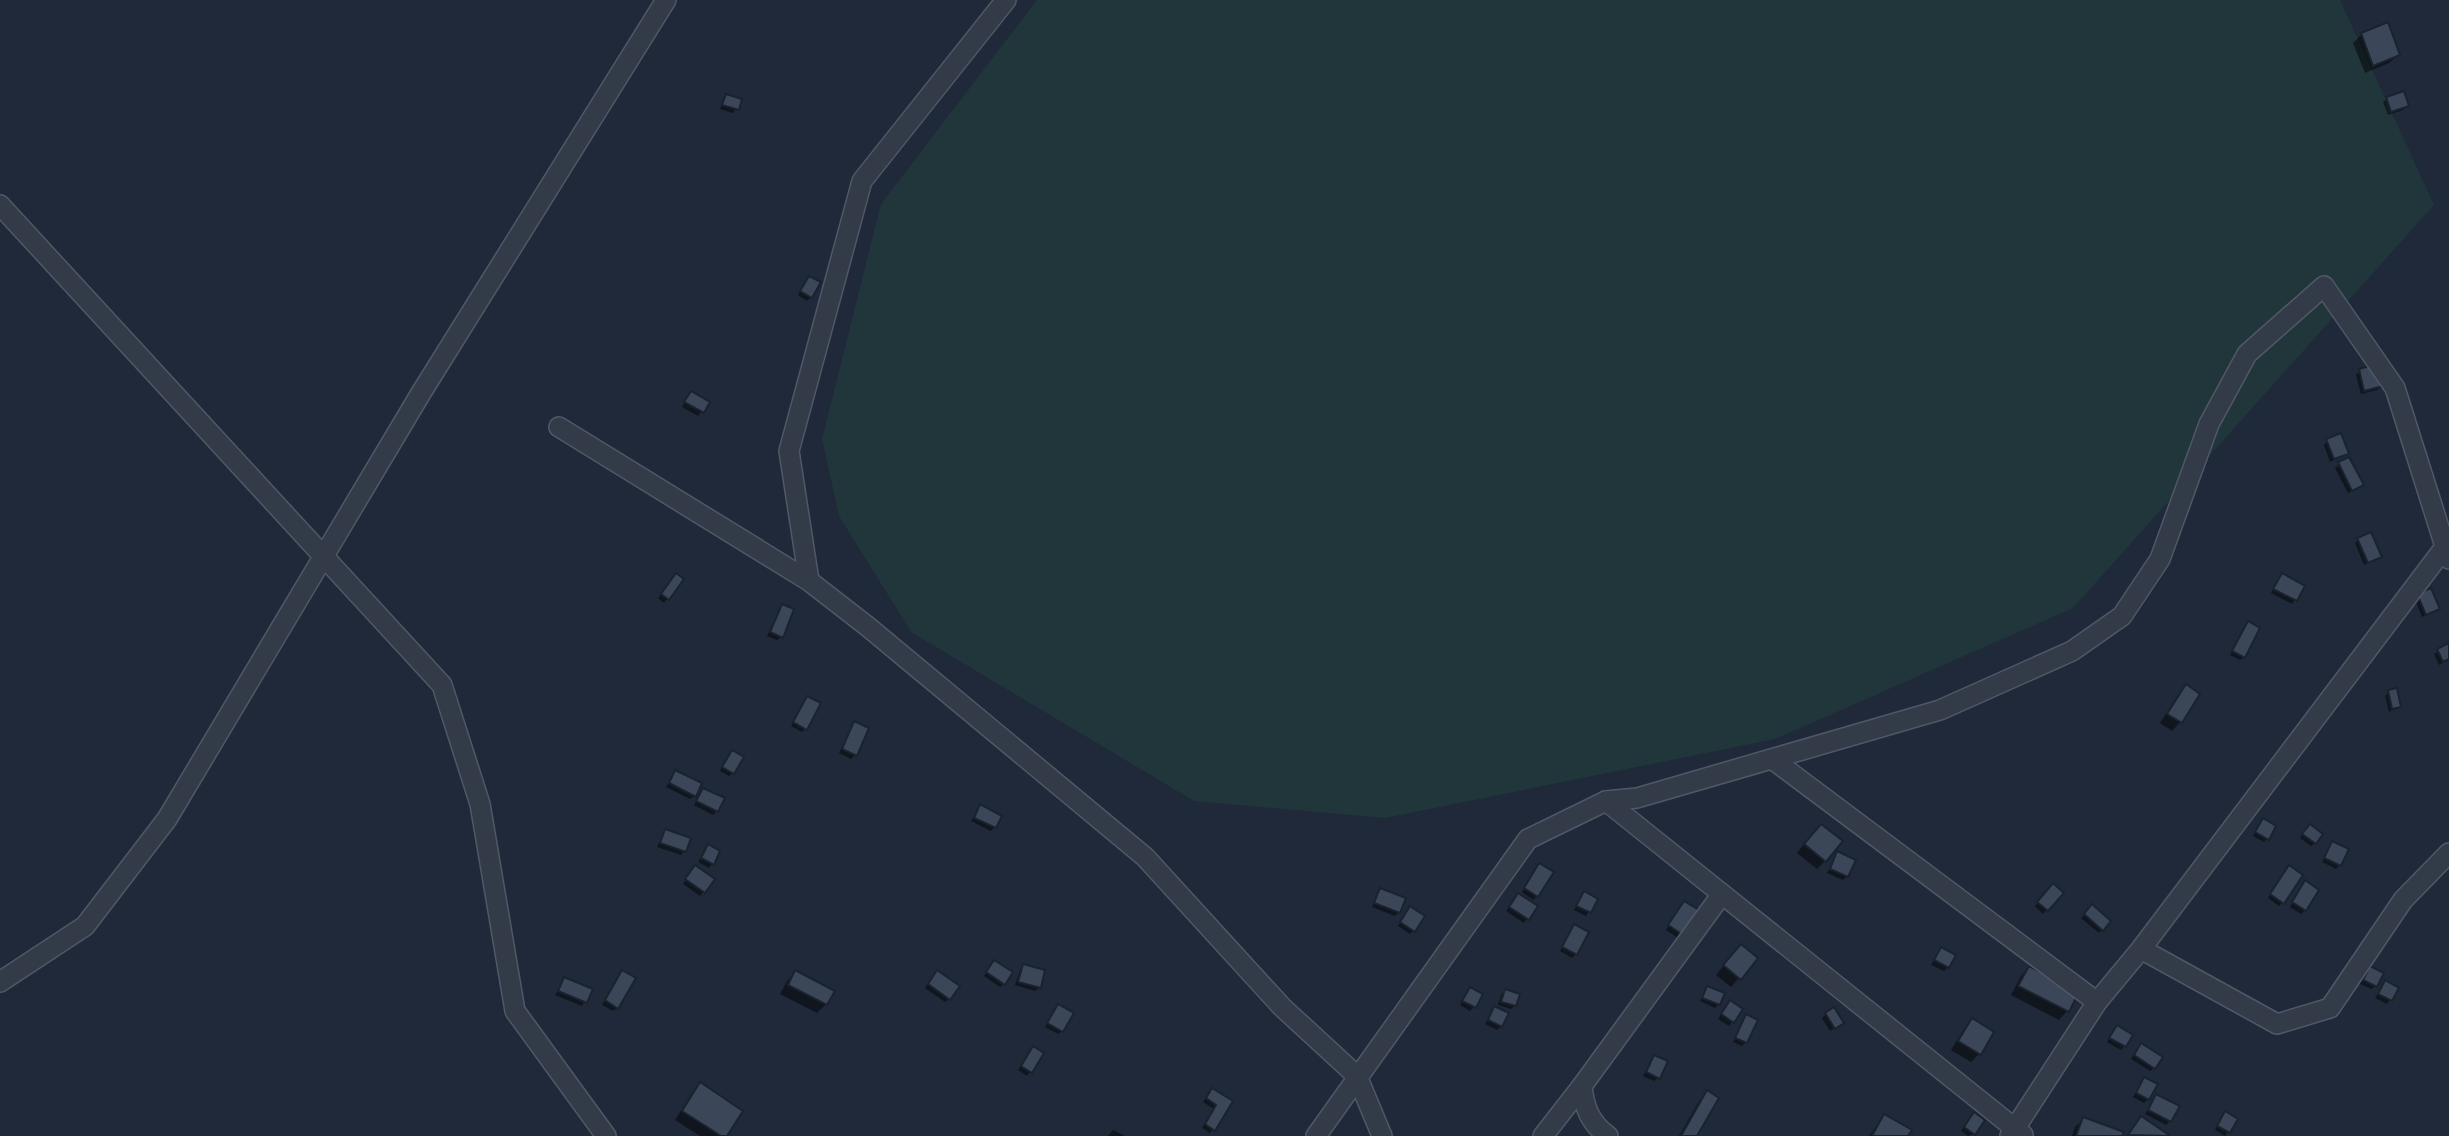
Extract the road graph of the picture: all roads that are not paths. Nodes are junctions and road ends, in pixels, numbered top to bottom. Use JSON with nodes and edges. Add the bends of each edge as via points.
{"nodes":[{"id":1,"x":666,"y":0,"type":"edge"},
{"id":2,"x":1006,"y":0,"type":"edge"},
{"id":3,"x":0,"y":205,"type":"edge"},
{"id":4,"x":559,"y":427,"type":"dead end"},
{"id":5,"x":2446,"y":540,"type":"edge"},
{"id":6,"x":324,"y":556,"type":"junction"},
{"id":7,"x":809,"y":581,"type":"junction"},
{"id":8,"x":1773,"y":759,"type":"junction"},
{"id":9,"x":1606,"y":801,"type":"junction"},
{"id":10,"x":2449,"y":853,"type":"edge"},
{"id":11,"x":1722,"y":894,"type":"junction"},
{"id":12,"x":2141,"y":949,"type":"junction"},
{"id":13,"x":0,"y":982,"type":"edge"},
{"id":14,"x":2097,"y":1002,"type":"junction"},
{"id":15,"x":1357,"y":1076,"type":"junction"},
{"id":16,"x":1581,"y":1086,"type":"junction"},
{"id":17,"x":2016,"y":1134,"type":"edge"},
{"id":18,"x":606,"y":1136,"type":"edge"},
{"id":19,"x":1316,"y":1136,"type":"edge"},
{"id":20,"x":1382,"y":1136,"type":"edge"},
{"id":21,"x":1543,"y":1136,"type":"edge"},
{"id":22,"x":1608,"y":1136,"type":"edge"}],
"edges":[{"from":1,"to":6,"type":"street"},
{"from":2,"to":7,"type":"street","via":[[862,181],[789,451]]},
{"from":3,"to":6,"type":"street"},
{"from":4,"to":7,"type":"street"},
{"from":5,"to":8,"type":"street","via":[[2395,388],[2324,286],[2247,354],[2209,424],[2160,559],[2122,616],[2072,651],[1940,710]]},
{"from":5,"to":12,"type":"street"},
{"from":6,"to":13,"type":"street","via":[[167,819],[85,926]]},
{"from":6,"to":18,"type":"street","via":[[442,685],[480,804],[515,1011]]},
{"from":7,"to":15,"type":"street","via":[[1145,857],[1282,1007]]},
{"from":8,"to":9,"type":"street","via":[[1637,798]]},
{"from":8,"to":14,"type":"street"},
{"from":9,"to":11,"type":"street"},
{"from":9,"to":15,"type":"street","via":[[1528,839]]},
{"from":10,"to":12,"type":"street","via":[[2403,900],[2330,1007],[2290,1020],[2277,1024]]},
{"from":11,"to":16,"type":"street"},
{"from":11,"to":17,"type":"street"},
{"from":12,"to":14,"type":"street"},
{"from":14,"to":17,"type":"street"},
{"from":15,"to":19,"type":"street"},
{"from":15,"to":20,"type":"street"},
{"from":16,"to":21,"type":"street"},
{"from":16,"to":22,"type":"street","via":[[1595,1126]]}]}
